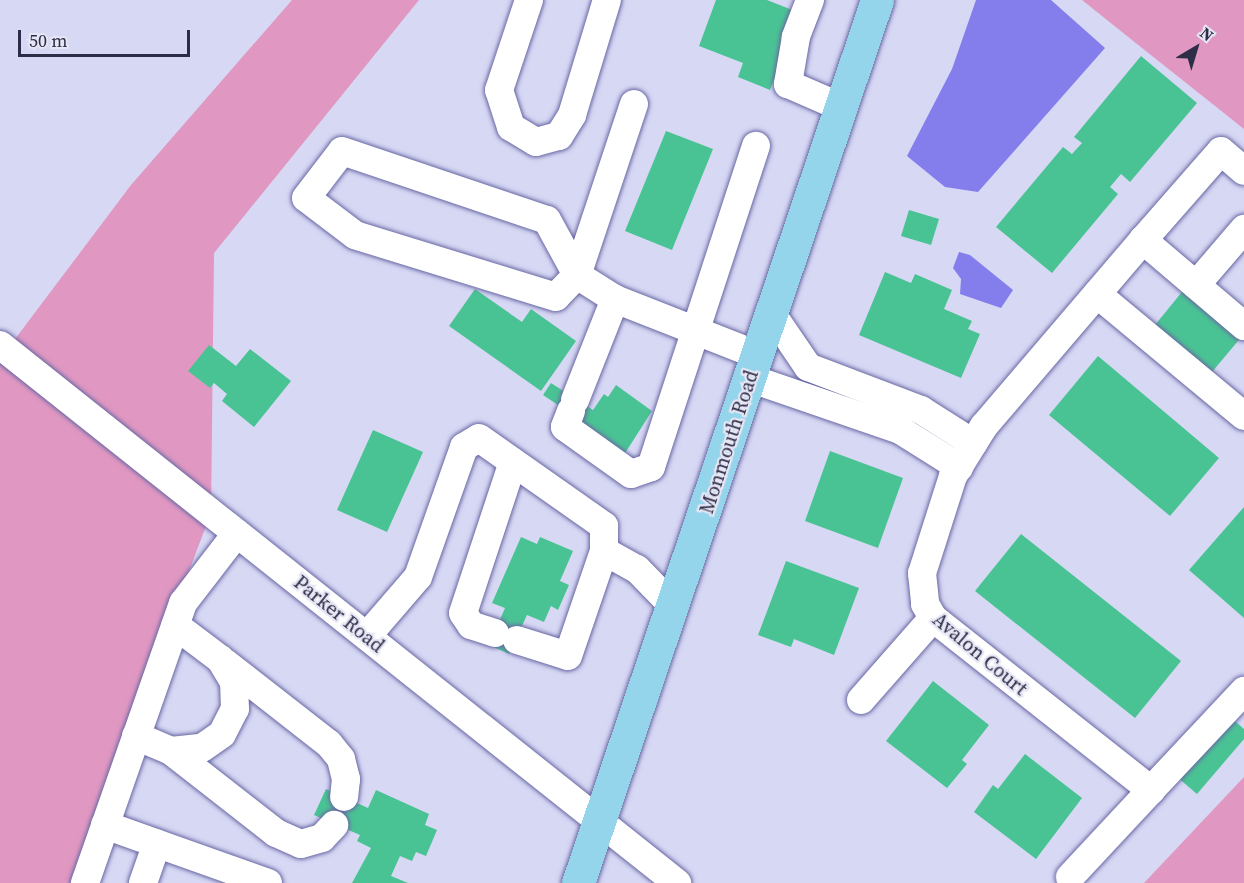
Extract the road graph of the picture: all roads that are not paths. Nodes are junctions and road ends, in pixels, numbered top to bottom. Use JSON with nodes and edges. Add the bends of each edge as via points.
{"nodes":[{"id":1,"x":529,"y":0,"type":"edge"},
{"id":2,"x":607,"y":0,"type":"edge"},
{"id":3,"x":810,"y":0,"type":"edge"},
{"id":4,"x":877,"y":0,"type":"edge"},
{"id":5,"x":634,"y":104,"type":"dead end"},
{"id":6,"x":841,"y":107,"type":"junction"},
{"id":7,"x":756,"y":146,"type":"dead end"},
{"id":8,"x":1244,"y":171,"type":"edge"},
{"id":9,"x":1244,"y":229,"type":"edge"},
{"id":10,"x":1143,"y":240,"type":"junction"},
{"id":11,"x":577,"y":275,"type":"junction"},
{"id":12,"x":1196,"y":285,"type":"junction"},
{"id":13,"x":1097,"y":294,"type":"junction"},
{"id":14,"x":615,"y":299,"type":"junction"},
{"id":15,"x":772,"y":315,"type":"junction"},
{"id":16,"x":1244,"y":326,"type":"edge"},
{"id":17,"x":696,"y":331,"type":"junction"},
{"id":18,"x":0,"y":345,"type":"edge"},
{"id":19,"x":753,"y":367,"type":"junction"},
{"id":20,"x":1244,"y":416,"type":"edge"},
{"id":21,"x":973,"y":443,"type":"junction"},
{"id":22,"x":513,"y":462,"type":"junction"},
{"id":23,"x":959,"y":467,"type":"junction"},
{"id":24,"x":237,"y":533,"type":"junction"},
{"id":25,"x":604,"y":551,"type":"junction"},
{"id":26,"x":690,"y":560,"type":"junction"},
{"id":27,"x":637,"y":569,"type":"junction"},
{"id":28,"x":674,"y":606,"type":"junction"},
{"id":29,"x":933,"y":618,"type":"junction"},
{"id":30,"x":175,"y":625,"type":"junction"},
{"id":31,"x":367,"y":636,"type":"junction"},
{"id":32,"x":220,"y":659,"type":"junction"},
{"id":33,"x":1244,"y":691,"type":"edge"},
{"id":34,"x":861,"y":700,"type":"dead end"},
{"id":35,"x":136,"y":736,"type":"junction"},
{"id":36,"x":171,"y":751,"type":"junction"},
{"id":37,"x":1151,"y":790,"type":"junction"},
{"id":38,"x":344,"y":797,"type":"dead end"},
{"id":39,"x":599,"y":821,"type":"junction"},
{"id":40,"x":105,"y":825,"type":"junction"},
{"id":41,"x":334,"y":825,"type":"dead end"},
{"id":42,"x":157,"y":843,"type":"junction"},
{"id":43,"x":213,"y":873,"type":"edge"},
{"id":44,"x":1070,"y":878,"type":"dead end"},
{"id":45,"x":85,"y":883,"type":"edge"},
{"id":46,"x":143,"y":883,"type":"edge"},
{"id":47,"x":268,"y":883,"type":"edge"},
{"id":48,"x":578,"y":883,"type":"edge"},
{"id":49,"x":677,"y":883,"type":"edge"}],
"edges":[{"from":1,"to":2,"type":"street","via":[[499,90],[511,127],[536,142],[559,136],[572,115]]},
{"from":3,"to":6,"type":"street","via":[[796,37],[788,84]]},
{"from":4,"to":6,"type":"main road","name":"Monmouth Road"},
{"from":5,"to":11,"type":"street"},
{"from":6,"to":15,"type":"main road","name":"Monmouth Road"},
{"from":7,"to":17,"type":"street"},
{"from":8,"to":10,"type":"street","name":"Avalon Court","via":[[1221,151]]},
{"from":9,"to":12,"type":"street"},
{"from":10,"to":12,"type":"street"},
{"from":10,"to":13,"type":"street","name":"Avalon Court"},
{"from":11,"to":11,"type":"street","via":[[547,220],[342,151],[306,198],[355,236],[556,297]]},
{"from":11,"to":14,"type":"street"},
{"from":12,"to":16,"type":"street"},
{"from":13,"to":20,"type":"street"},
{"from":13,"to":21,"type":"street","name":"Avalon Court"},
{"from":14,"to":17,"type":"street"},
{"from":14,"to":17,"type":"street","via":[[565,427],[631,474],[651,467]]},
{"from":15,"to":19,"type":"main road","name":"Monmouth Road"},
{"from":15,"to":21,"type":"street","via":[[808,367],[921,410]]},
{"from":17,"to":19,"type":"street"},
{"from":18,"to":24,"type":"street","name":"Parker Road"},
{"from":19,"to":23,"type":"street","via":[[900,430]]},
{"from":19,"to":26,"type":"main road","name":"Monmouth Road"},
{"from":21,"to":23,"type":"street","name":"Avalon Court"},
{"from":22,"to":25,"type":"street","via":[[604,526]]},
{"from":22,"to":25,"type":"street","via":[[463,613],[471,625],[568,656]]},
{"from":22,"to":31,"type":"street","via":[[479,438],[464,447],[418,577]]},
{"from":23,"to":29,"type":"street","name":"Avalon Court","via":[[922,573],[925,604]]},
{"from":24,"to":30,"type":"street","via":[[183,603]]},
{"from":24,"to":31,"type":"street","name":"Parker Road"},
{"from":25,"to":27,"type":"street"},
{"from":26,"to":27,"type":"street"},
{"from":26,"to":28,"type":"main road","name":"Monmouth Road"},
{"from":27,"to":28,"type":"street"},
{"from":28,"to":39,"type":"main road","name":"Monmouth Road"},
{"from":29,"to":34,"type":"street"},
{"from":29,"to":37,"type":"street","name":"Avalon Court"},
{"from":30,"to":32,"type":"street"},
{"from":30,"to":35,"type":"street"},
{"from":31,"to":39,"type":"street","name":"Parker Road"},
{"from":32,"to":36,"type":"street","via":[[234,682],[235,709],[222,734],[202,748]]},
{"from":32,"to":38,"type":"street","via":[[329,744],[341,759],[346,779]]},
{"from":33,"to":37,"type":"street"},
{"from":35,"to":36,"type":"street"},
{"from":35,"to":40,"type":"street"},
{"from":36,"to":41,"type":"street","via":[[276,833],[301,844],[322,838]]},
{"from":37,"to":44,"type":"street"},
{"from":39,"to":48,"type":"main road","name":"Monmouth Road"},
{"from":39,"to":49,"type":"street","name":"Parker Road"},
{"from":40,"to":42,"type":"street"},
{"from":40,"to":45,"type":"street"},
{"from":42,"to":43,"type":"street"},
{"from":42,"to":46,"type":"street"},
{"from":43,"to":47,"type":"street"}]}
